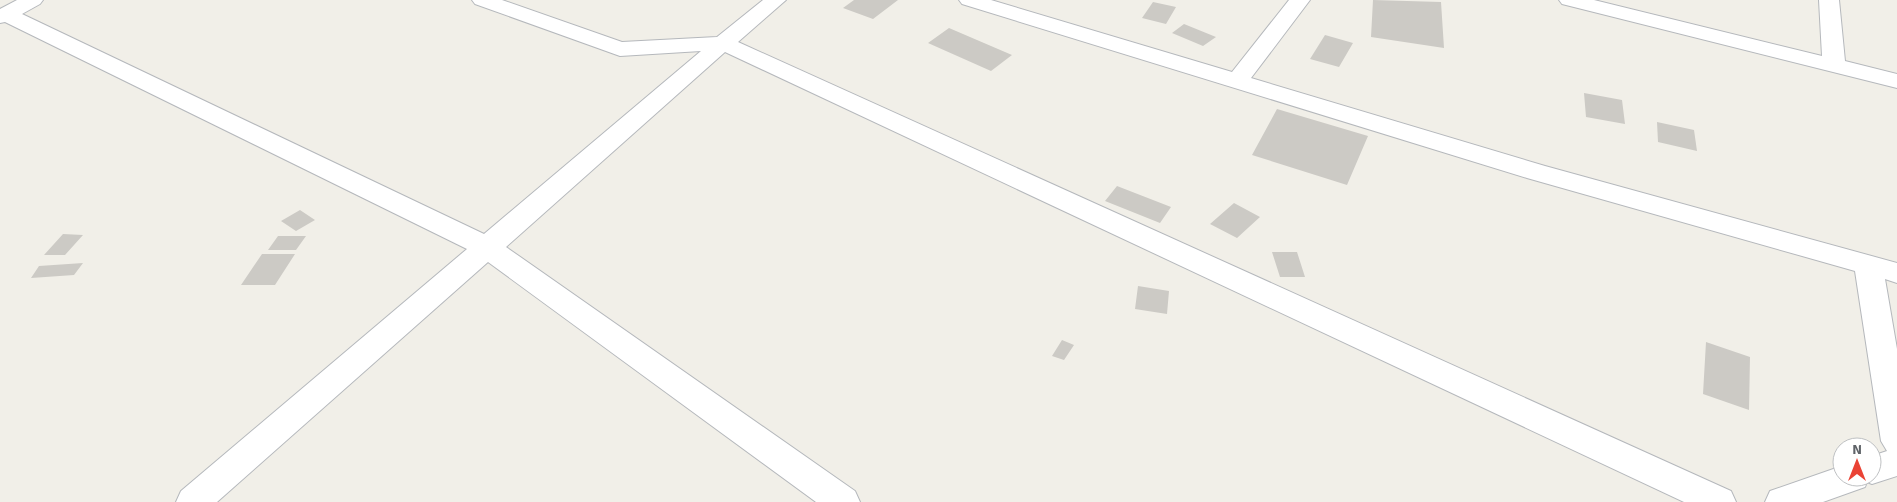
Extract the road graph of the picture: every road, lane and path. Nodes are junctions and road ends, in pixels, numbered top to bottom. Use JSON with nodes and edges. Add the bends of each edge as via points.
{"nodes":[{"id":1,"x":32,"y":0,"type":"edge"},
{"id":2,"x":482,"y":0,"type":"edge"},
{"id":3,"x":776,"y":0,"type":"edge"},
{"id":4,"x":969,"y":0,"type":"edge"},
{"id":5,"x":1300,"y":0,"type":"edge"},
{"id":6,"x":1568,"y":0,"type":"edge"},
{"id":7,"x":1829,"y":0,"type":"edge"},
{"id":8,"x":3,"y":15,"type":"edge"},
{"id":9,"x":723,"y":44,"type":"junction"},
{"id":10,"x":1834,"y":66,"type":"junction"},
{"id":11,"x":1237,"y":81,"type":"junction"},
{"id":12,"x":1897,"y":81,"type":"edge"},
{"id":13,"x":487,"y":247,"type":"junction"},
{"id":14,"x":1868,"y":264,"type":"junction"},
{"id":15,"x":1897,"y":273,"type":"edge"},
{"id":16,"x":1897,"y":441,"type":"edge"},
{"id":17,"x":1897,"y":462,"type":"edge"},
{"id":18,"x":1882,"y":467,"type":"edge"},
{"id":19,"x":1832,"y":484,"type":"edge"},
{"id":20,"x":193,"y":502,"type":"edge"},
{"id":21,"x":843,"y":502,"type":"edge"},
{"id":22,"x":1719,"y":502,"type":"edge"},
{"id":23,"x":1782,"y":502,"type":"edge"}],
"edges":[{"from":1,"to":8,"type":"street"},
{"from":2,"to":9,"type":"street","via":[[620,49]]},
{"from":3,"to":9,"type":"street"},
{"from":4,"to":11,"type":"street"},
{"from":5,"to":11,"type":"street"},
{"from":6,"to":10,"type":"street"},
{"from":7,"to":10,"type":"street"},
{"from":8,"to":13,"type":"street"},
{"from":9,"to":13,"type":"street"},
{"from":9,"to":22,"type":"street"},
{"from":10,"to":12,"type":"street"},
{"from":11,"to":14,"type":"street","via":[[1536,172]]},
{"from":13,"to":20,"type":"street"},
{"from":13,"to":21,"type":"street"},
{"from":14,"to":15,"type":"street"},
{"from":14,"to":16,"type":"street"},
{"from":17,"to":18,"type":"street"},
{"from":19,"to":23,"type":"street"}]}
